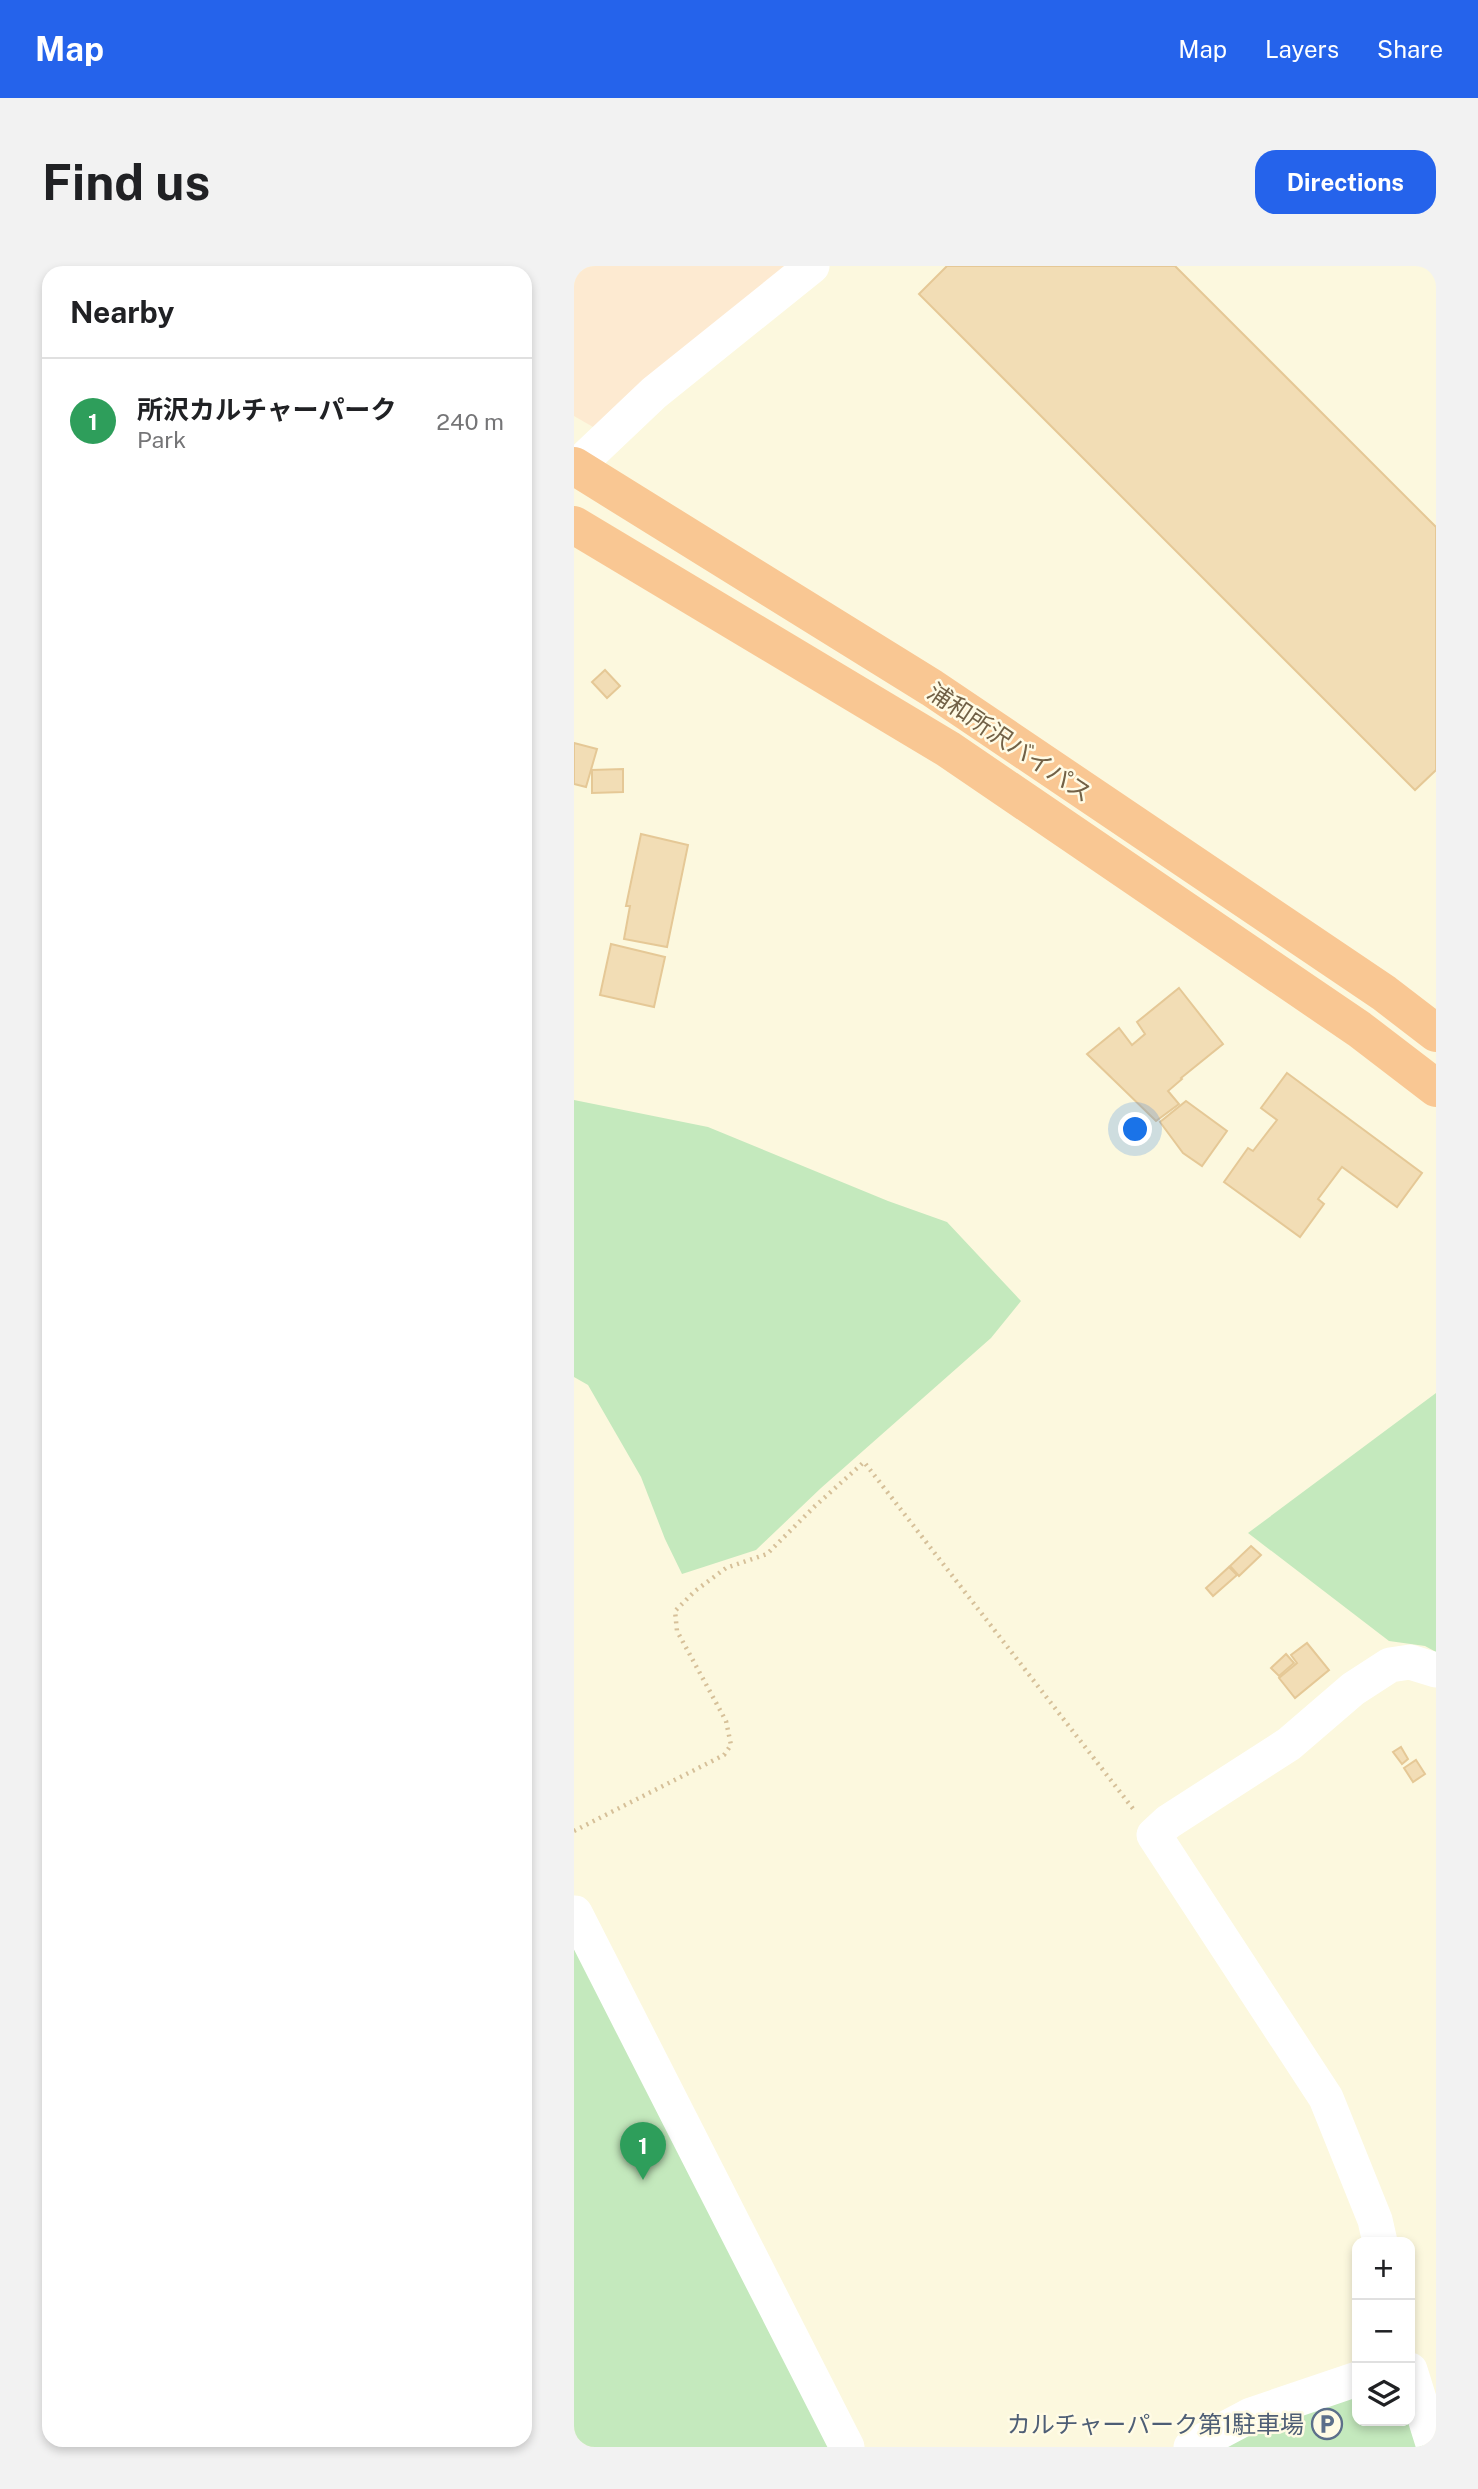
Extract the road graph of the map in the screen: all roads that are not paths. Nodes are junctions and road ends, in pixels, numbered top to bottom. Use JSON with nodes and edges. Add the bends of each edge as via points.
{"nodes":[{"id":1,"x":812,"y":266,"type":"edge"},
{"id":2,"x":575,"y":467,"type":"edge"},
{"id":3,"x":574,"y":525,"type":"edge"},
{"id":4,"x":1436,"y":1033,"type":"edge"},
{"id":5,"x":1436,"y":1088,"type":"edge"},
{"id":6,"x":1436,"y":1670,"type":"edge"},
{"id":7,"x":575,"y":1913,"type":"edge"},
{"id":8,"x":1379,"y":2237,"type":"edge"},
{"id":9,"x":1352,"y":2381,"type":"edge"},
{"id":10,"x":1415,"y":2387,"type":"edge"},
{"id":11,"x":847,"y":2447,"type":"edge"},
{"id":12,"x":1191,"y":2447,"type":"edge"},
{"id":13,"x":1434,"y":2447,"type":"edge"}],
"edges":[{"from":1,"to":2,"type":"street","via":[[653,393]]},
{"from":2,"to":4,"type":"highway","name":"浦和所沢バイパス","via":[[932,688],[1384,993]]},
{"from":3,"to":5,"type":"highway","name":"浦和所沢バイパス","via":[[948,749],[1359,1029]]},
{"from":6,"to":8,"type":"street","via":[[1410,1662],[1390,1665],[1353,1689],[1289,1744],[1154,1835],[1326,2098]]},
{"from":7,"to":11,"type":"street"},
{"from":9,"to":12,"type":"street","via":[[1251,2415]]},
{"from":10,"to":13,"type":"street"}]}
